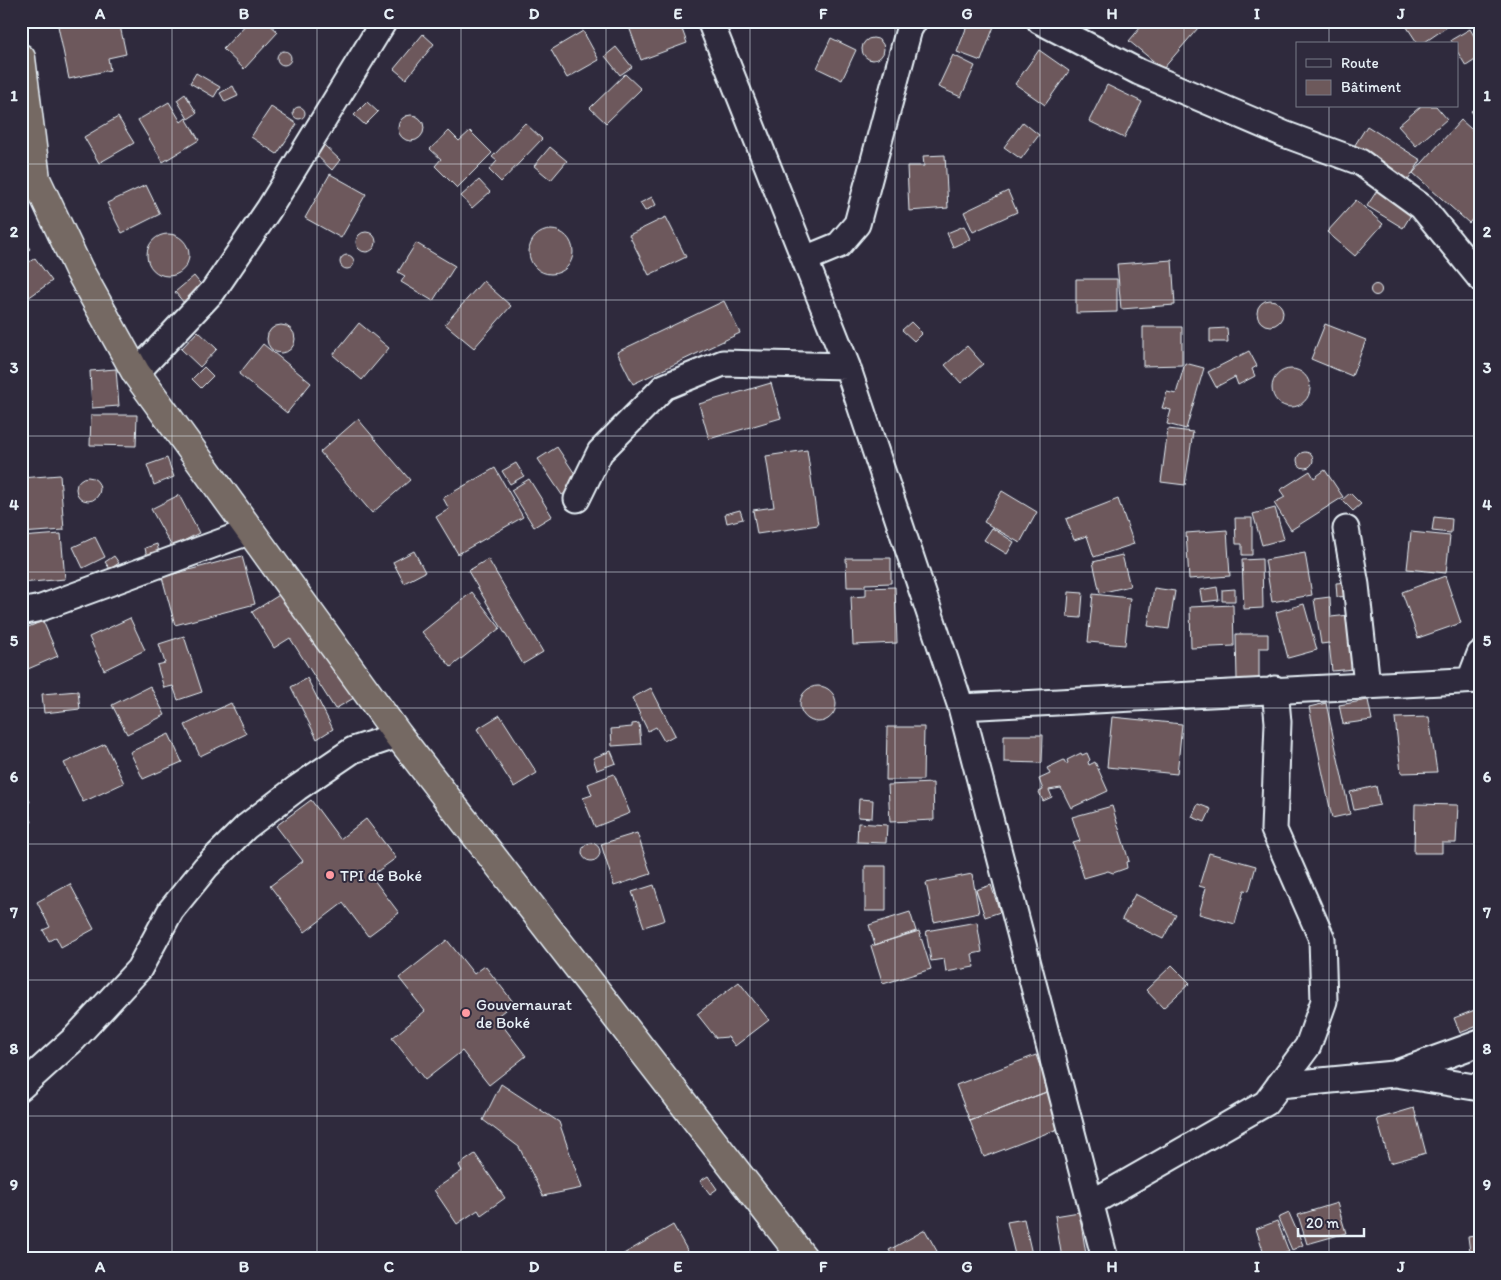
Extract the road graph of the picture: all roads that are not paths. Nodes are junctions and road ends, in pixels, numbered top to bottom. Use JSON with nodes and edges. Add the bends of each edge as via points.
{"nodes":[{"id":1,"x":384,"y":21,"type":"edge"},
{"id":2,"x":710,"y":21,"type":"edge"},
{"id":3,"x":1040,"y":21,"type":"edge"},
{"id":4,"x":911,"y":24,"type":"edge"},
{"id":5,"x":21,"y":58,"type":"edge"},
{"id":6,"x":29,"y":173,"type":"edge"},
{"id":7,"x":805,"y":259,"type":"junction"},
{"id":8,"x":1480,"y":278,"type":"edge"},
{"id":9,"x":847,"y":366,"type":"junction"},
{"id":10,"x":136,"y":373,"type":"junction"},
{"id":11,"x":577,"y":499,"type":"dead end"},
{"id":12,"x":1346,"y":529,"type":"dead end"},
{"id":13,"x":251,"y":531,"type":"junction"},
{"id":14,"x":21,"y":612,"type":"edge"},
{"id":15,"x":1480,"y":654,"type":"edge"},
{"id":16,"x":1475,"y":680,"type":"edge"},
{"id":17,"x":1368,"y":685,"type":"junction"},
{"id":18,"x":1275,"y":689,"type":"junction"},
{"id":19,"x":961,"y":707,"type":"junction"},
{"id":20,"x":398,"y":735,"type":"junction"},
{"id":21,"x":1480,"y":1043,"type":"edge"},
{"id":22,"x":1394,"y":1074,"type":"junction"},
{"id":23,"x":1279,"y":1085,"type":"junction"},
{"id":24,"x":21,"y":1087,"type":"edge"},
{"id":25,"x":1480,"y":1088,"type":"edge"},
{"id":26,"x":1091,"y":1203,"type":"junction"},
{"id":27,"x":804,"y":1259,"type":"edge"},
{"id":28,"x":1105,"y":1259,"type":"edge"}],
"edges":[{"from":1,"to":10,"type":"street","via":[[269,209],[214,291]]},
{"from":2,"to":7,"type":"street"},
{"from":3,"to":8,"type":"street","via":[[1139,72],[1284,134],[1360,162],[1422,207]]},
{"from":4,"to":7,"type":"street","via":[[857,224],[839,245]]},
{"from":5,"to":6,"type":"highway"},
{"from":6,"to":10,"type":"highway"},
{"from":7,"to":9,"type":"street"},
{"from":9,"to":11,"type":"street","via":[[723,363],[664,387],[600,452]]},
{"from":9,"to":19,"type":"street"},
{"from":10,"to":13,"type":"highway"},
{"from":12,"to":17,"type":"street"},
{"from":13,"to":14,"type":"street","via":[[41,608]]},
{"from":13,"to":20,"type":"highway"},
{"from":15,"to":16,"type":"street"},
{"from":16,"to":17,"type":"street"},
{"from":17,"to":18,"type":"street"},
{"from":18,"to":19,"type":"street"},
{"from":18,"to":23,"type":"street","via":[[1274,830],[1322,939],[1324,1001],[1308,1046]]},
{"from":19,"to":26,"type":"street"},
{"from":20,"to":24,"type":"street","via":[[354,750],[246,827],[206,867],[171,910],[139,969],[74,1039]]},
{"from":20,"to":27,"type":"highway"},
{"from":21,"to":22,"type":"street"},
{"from":22,"to":23,"type":"street"},
{"from":22,"to":25,"type":"street"},
{"from":23,"to":26,"type":"street","via":[[1266,1103]]},
{"from":26,"to":28,"type":"street"}]}
